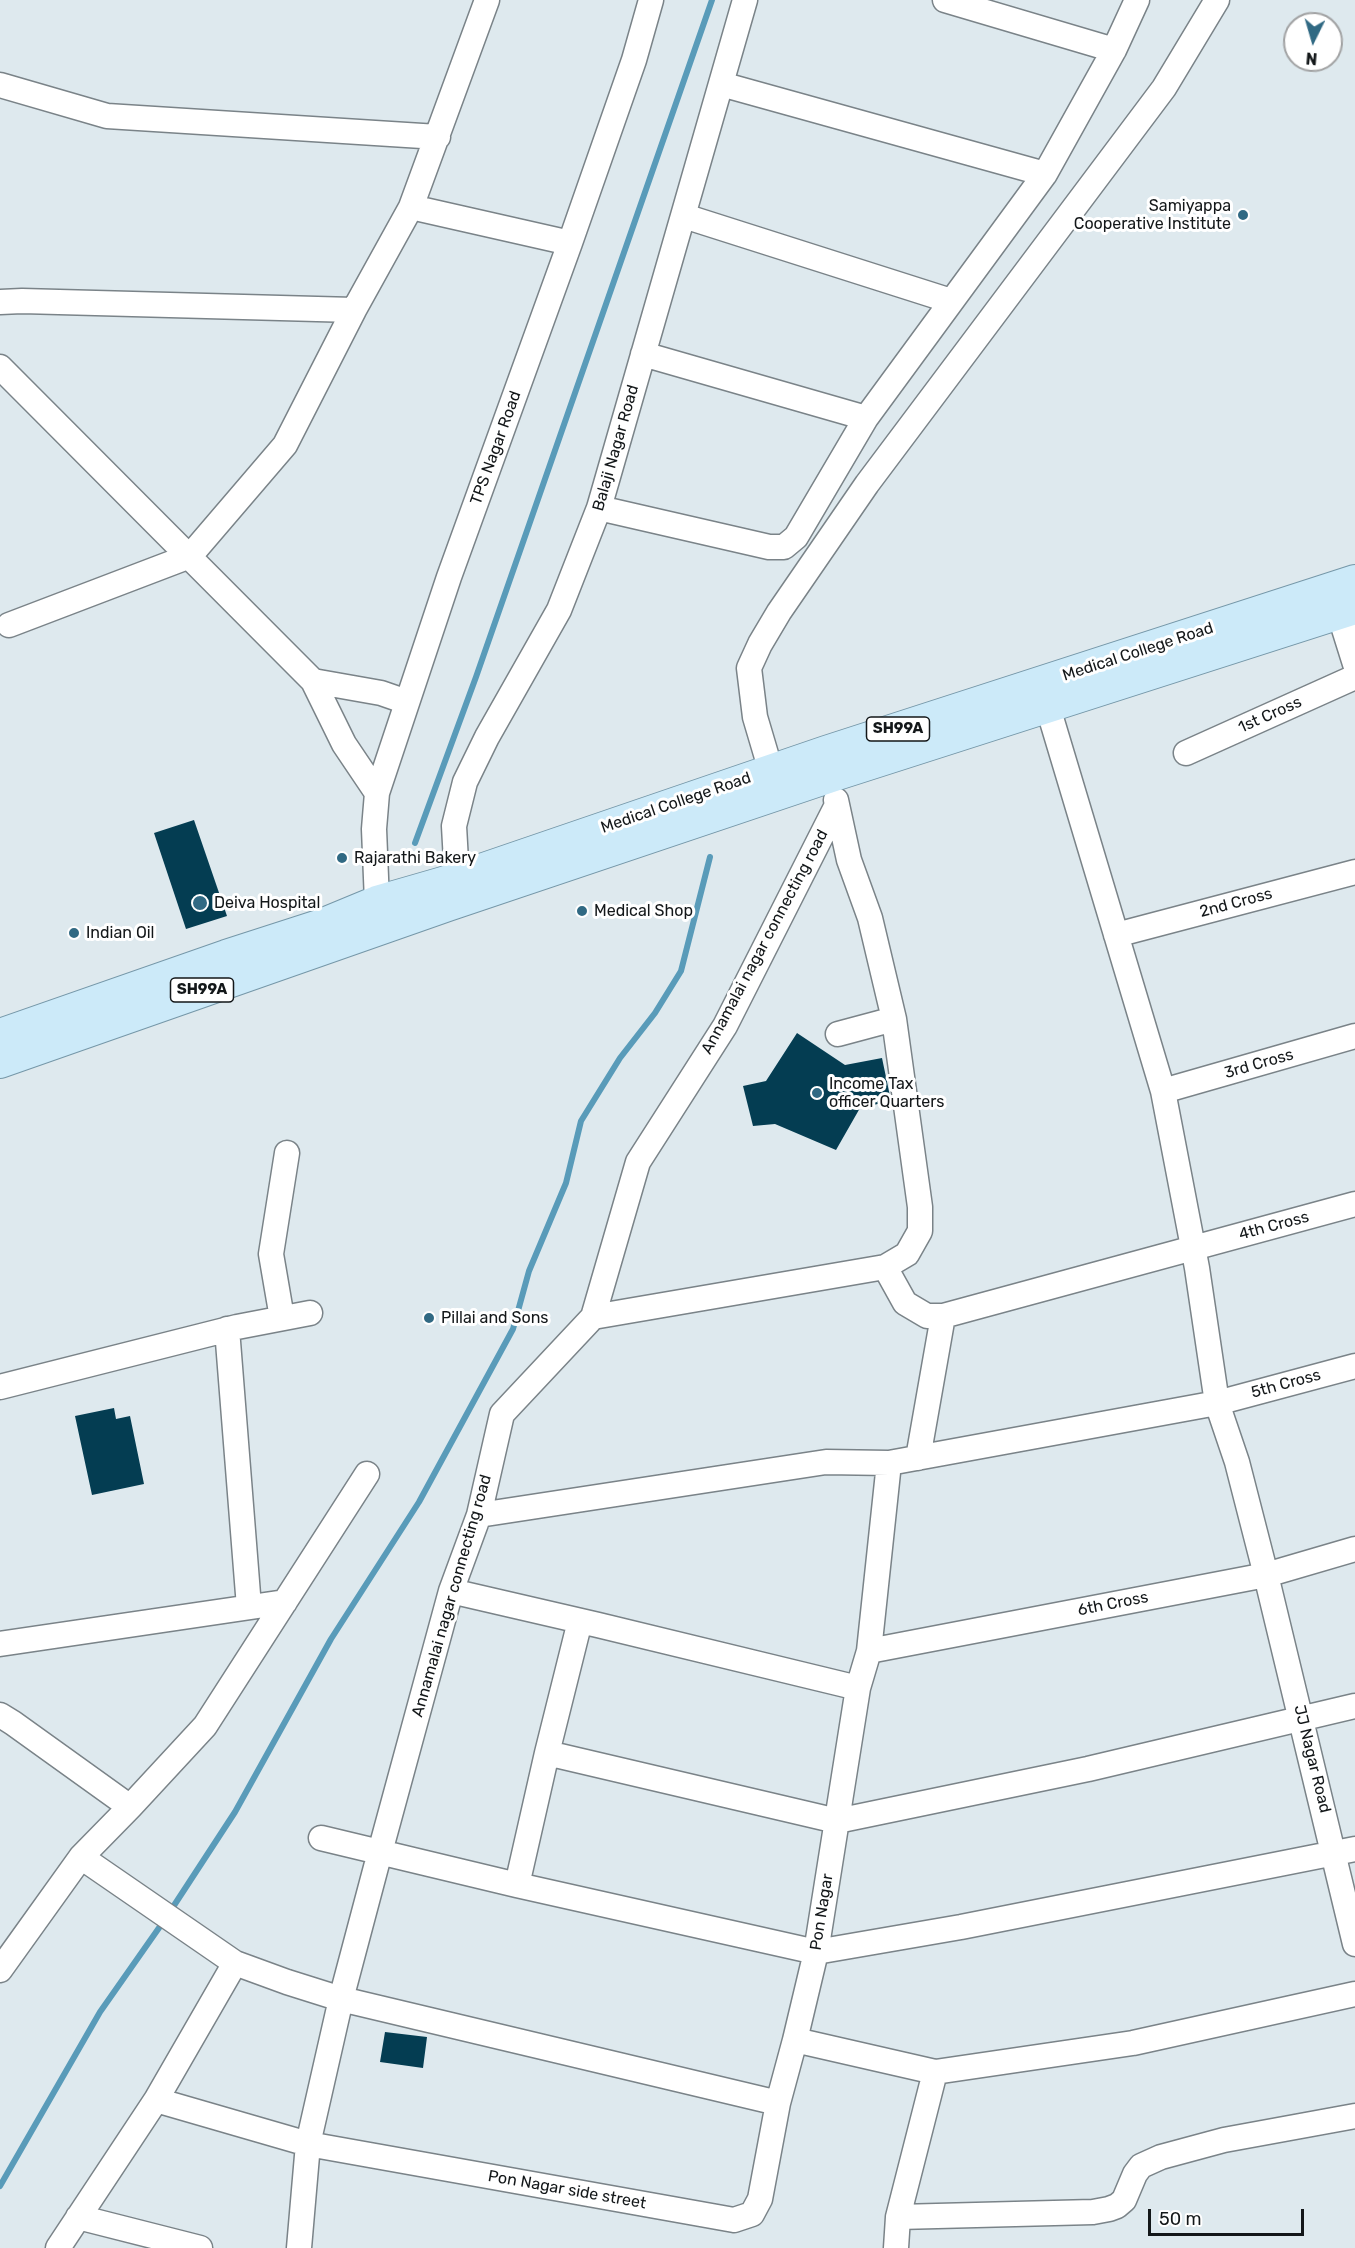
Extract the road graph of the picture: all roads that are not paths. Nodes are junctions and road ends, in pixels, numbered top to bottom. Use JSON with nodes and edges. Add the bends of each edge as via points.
{"nodes":[{"id":1,"x":487,"y":0,"type":"edge"},
{"id":2,"x":651,"y":0,"type":"edge"},
{"id":3,"x":745,"y":0,"type":"edge"},
{"id":4,"x":945,"y":0,"type":"edge"},
{"id":5,"x":1137,"y":0,"type":"edge"},
{"id":6,"x":1217,"y":0,"type":"edge"},
{"id":7,"x":1114,"y":50,"type":"junction"},
{"id":8,"x":722,"y":84,"type":"junction"},
{"id":9,"x":0,"y":85,"type":"edge"},
{"id":10,"x":438,"y":137,"type":"junction"},
{"id":11,"x":1044,"y":174,"type":"junction"},
{"id":12,"x":411,"y":207,"type":"junction"},
{"id":13,"x":684,"y":216,"type":"junction"},
{"id":14,"x":570,"y":243,"type":"junction"},
{"id":15,"x":951,"y":301,"type":"junction"},
{"id":16,"x":0,"y":303,"type":"edge"},
{"id":17,"x":354,"y":310,"type":"junction"},
{"id":18,"x":643,"y":354,"type":"junction"},
{"id":19,"x":0,"y":367,"type":"edge"},
{"id":20,"x":866,"y":418,"type":"junction"},
{"id":21,"x":599,"y":508,"type":"junction"},
{"id":22,"x":190,"y":556,"type":"junction"},
{"id":23,"x":1345,"y":598,"type":"edge"},
{"id":24,"x":9,"y":625,"type":"dead end"},
{"id":25,"x":1355,"y":664,"type":"edge"},
{"id":26,"x":1355,"y":677,"type":"edge"},
{"id":27,"x":314,"y":681,"type":"junction"},
{"id":28,"x":1044,"y":695,"type":"junction"},
{"id":29,"x":407,"y":702,"type":"junction"},
{"id":30,"x":1186,"y":753,"type":"dead end"},
{"id":31,"x":771,"y":771,"type":"junction"},
{"id":32,"x":834,"y":775,"type":"junction"},
{"id":33,"x":377,"y":793,"type":"junction"},
{"id":34,"x":836,"y":807,"type":"junction"},
{"id":35,"x":1355,"y":872,"type":"edge"},
{"id":36,"x":449,"y":889,"type":"junction"},
{"id":37,"x":393,"y":911,"type":"junction"},
{"id":38,"x":1116,"y":935,"type":"junction"},
{"id":39,"x":894,"y":1019,"type":"junction"},
{"id":40,"x":838,"y":1034,"type":"dead end"},
{"id":41,"x":0,"y":1035,"type":"edge"},
{"id":42,"x":1355,"y":1036,"type":"edge"},
{"id":43,"x":0,"y":1062,"type":"edge"},
{"id":44,"x":1163,"y":1091,"type":"junction"},
{"id":45,"x":286,"y":1153,"type":"dead end"},
{"id":46,"x":1355,"y":1204,"type":"edge"},
{"id":47,"x":1193,"y":1247,"type":"junction"},
{"id":48,"x":885,"y":1267,"type":"junction"},
{"id":49,"x":310,"y":1313,"type":"dead end"},
{"id":50,"x":943,"y":1316,"type":"junction"},
{"id":51,"x":592,"y":1317,"type":"junction"},
{"id":52,"x":282,"y":1318,"type":"junction"},
{"id":53,"x":227,"y":1329,"type":"junction"},
{"id":54,"x":1355,"y":1366,"type":"edge"},
{"id":55,"x":0,"y":1387,"type":"edge"},
{"id":56,"x":1217,"y":1403,"type":"junction"},
{"id":57,"x":918,"y":1458,"type":"junction"},
{"id":58,"x":888,"y":1463,"type":"junction"},
{"id":59,"x":367,"y":1474,"type":"dead end"},
{"id":60,"x":479,"y":1515,"type":"junction"},
{"id":61,"x":1355,"y":1549,"type":"edge"},
{"id":62,"x":1266,"y":1575,"type":"junction"},
{"id":63,"x":451,"y":1592,"type":"junction"},
{"id":64,"x":285,"y":1602,"type":"junction"},
{"id":65,"x":249,"y":1607,"type":"junction"},
{"id":66,"x":580,"y":1621,"type":"junction"},
{"id":67,"x":0,"y":1644,"type":"edge"},
{"id":68,"x":869,"y":1651,"type":"junction"},
{"id":69,"x":858,"y":1689,"type":"junction"},
{"id":70,"x":1355,"y":1706,"type":"edge"},
{"id":71,"x":0,"y":1716,"type":"edge"},
{"id":72,"x":1302,"y":1719,"type":"junction"},
{"id":73,"x":547,"y":1753,"type":"junction"},
{"id":74,"x":130,"y":1807,"type":"junction"},
{"id":75,"x":837,"y":1821,"type":"junction"},
{"id":76,"x":321,"y":1838,"type":"dead end"},
{"id":77,"x":380,"y":1852,"type":"junction"},
{"id":78,"x":1345,"y":1852,"type":"edge"},
{"id":79,"x":81,"y":1857,"type":"junction"},
{"id":80,"x":517,"y":1886,"type":"junction"},
{"id":81,"x":1355,"y":1944,"type":"edge"},
{"id":82,"x":816,"y":1952,"type":"junction"},
{"id":83,"x":235,"y":1963,"type":"junction"},
{"id":84,"x":0,"y":1970,"type":"edge"},
{"id":85,"x":1355,"y":1994,"type":"edge"},
{"id":86,"x":341,"y":1999,"type":"junction"},
{"id":87,"x":795,"y":2040,"type":"junction"},
{"id":88,"x":935,"y":2072,"type":"junction"},
{"id":89,"x":156,"y":2100,"type":"junction"},
{"id":90,"x":778,"y":2103,"type":"junction"},
{"id":91,"x":1355,"y":2116,"type":"edge"},
{"id":92,"x":308,"y":2144,"type":"junction"},
{"id":93,"x":78,"y":2217,"type":"junction"},
{"id":94,"x":898,"y":2217,"type":"junction"},
{"id":95,"x":58,"y":2248,"type":"edge"},
{"id":96,"x":200,"y":2248,"type":"edge"},
{"id":97,"x":299,"y":2248,"type":"edge"},
{"id":98,"x":896,"y":2248,"type":"edge"}],
"edges":[{"from":1,"to":10,"type":"street"},
{"from":2,"to":14,"type":"street","name":"TPS Nagar Road"},
{"from":3,"to":8,"type":"street","name":"Balaji Nagar Road"},
{"from":4,"to":7,"type":"street"},
{"from":5,"to":7,"type":"street"},
{"from":6,"to":31,"type":"street","via":[[1164,88],[867,484],[760,644],[749,668],[755,717]]},
{"from":7,"to":11,"type":"street"},
{"from":8,"to":11,"type":"street"},
{"from":8,"to":13,"type":"street","name":"Balaji Nagar Road"},
{"from":9,"to":10,"type":"street","via":[[107,116]]},
{"from":10,"to":12,"type":"street"},
{"from":11,"to":15,"type":"street"},
{"from":12,"to":14,"type":"street"},
{"from":12,"to":17,"type":"street"},
{"from":13,"to":15,"type":"street"},
{"from":13,"to":18,"type":"street","name":"Balaji Nagar Road"},
{"from":14,"to":29,"type":"street","name":"TPS Nagar Road"},
{"from":15,"to":20,"type":"street"},
{"from":16,"to":17,"type":"street"},
{"from":17,"to":22,"type":"street","via":[[285,444]]},
{"from":18,"to":20,"type":"street"},
{"from":18,"to":21,"type":"street","name":"Balaji Nagar Road"},
{"from":19,"to":22,"type":"street"},
{"from":20,"to":21,"type":"street","via":[[796,537],[784,547]]},
{"from":21,"to":36,"type":"street","name":"Balaji Nagar Road","via":[[559,610],[465,783],[454,826]]},
{"from":22,"to":24,"type":"street"},
{"from":22,"to":27,"type":"street"},
{"from":23,"to":25,"type":"street"},
{"from":23,"to":28,"type":"main road","name":"Medical College Road","number":"SH99A"},
{"from":26,"to":30,"type":"street","name":"1st Cross"},
{"from":27,"to":29,"type":"street","via":[[381,693]]},
{"from":27,"to":33,"type":"street","via":[[344,744]]},
{"from":28,"to":31,"type":"main road","name":"Medical College Road","number":"SH99A"},
{"from":28,"to":32,"type":"main road","name":"Medical College Road","number":"SH99A"},
{"from":28,"to":38,"type":"street","name":"JJ Nagar Road"},
{"from":29,"to":33,"type":"street","name":"TPS Nagar Road"},
{"from":31,"to":36,"type":"main road","name":"Medical College Road","number":"SH99A"},
{"from":32,"to":34,"type":"street"},
{"from":32,"to":36,"type":"main road","name":"Medical College Road","number":"SH99A"},
{"from":33,"to":37,"type":"street","name":"TPS Nagar Road","via":[[374,829]]},
{"from":34,"to":39,"type":"street","via":[[849,860],[870,918]]},
{"from":34,"to":51,"type":"street","name":"Annamalai nagar connecting road","via":[[725,1026],[638,1162]]},
{"from":35,"to":38,"type":"street","name":"2nd Cross"},
{"from":36,"to":37,"type":"main road","name":"Medical College Road","number":"SH99A"},
{"from":37,"to":41,"type":"main road","name":"Medical College Road","number":"SH99A","via":[[319,926]]},
{"from":37,"to":43,"type":"main road","name":"Medical College Road","number":"SH99A"},
{"from":38,"to":44,"type":"street","name":"JJ Nagar Road"},
{"from":39,"to":40,"type":"street"},
{"from":39,"to":48,"type":"street","via":[[920,1231],[907,1254]]},
{"from":42,"to":44,"type":"street","name":"3rd Cross"},
{"from":44,"to":47,"type":"street","name":"JJ Nagar Road"},
{"from":45,"to":52,"type":"street","via":[[271,1254]]},
{"from":46,"to":47,"type":"street","name":"4th Cross"},
{"from":47,"to":50,"type":"street","name":"4th Cross"},
{"from":47,"to":56,"type":"street","name":"JJ Nagar Road"},
{"from":48,"to":50,"type":"street","via":[[905,1303],[927,1316]]},
{"from":48,"to":51,"type":"street"},
{"from":49,"to":52,"type":"street"},
{"from":50,"to":57,"type":"street"},
{"from":51,"to":60,"type":"street","name":"Annamalai nagar connecting road","via":[[502,1414]]},
{"from":52,"to":53,"type":"street"},
{"from":53,"to":55,"type":"street"},
{"from":53,"to":65,"type":"street"},
{"from":54,"to":56,"type":"street","name":"5th Cross"},
{"from":56,"to":57,"type":"street","name":"5th Cross"},
{"from":56,"to":62,"type":"street","name":"JJ Nagar Road","via":[[1237,1462]]},
{"from":57,"to":58,"type":"street","name":"5th Cross"},
{"from":58,"to":60,"type":"street","name":"5th Cross","via":[[826,1462]]},
{"from":58,"to":68,"type":"street","name":"Pon Nagar"},
{"from":59,"to":64,"type":"street"},
{"from":60,"to":63,"type":"street","name":"Annamalai nagar connecting road"},
{"from":61,"to":62,"type":"street","name":"6th Cross"},
{"from":62,"to":68,"type":"street","name":"6th Cross"},
{"from":62,"to":72,"type":"street","name":"JJ Nagar Road"},
{"from":63,"to":66,"type":"street"},
{"from":63,"to":77,"type":"street","name":"Annamalai nagar connecting road"},
{"from":64,"to":65,"type":"street"},
{"from":64,"to":74,"type":"street","via":[[205,1726]]},
{"from":65,"to":67,"type":"street"},
{"from":66,"to":69,"type":"street"},
{"from":66,"to":73,"type":"street"},
{"from":68,"to":69,"type":"street","name":"Pon Nagar"},
{"from":69,"to":75,"type":"street","name":"Pon Nagar"},
{"from":70,"to":72,"type":"street"},
{"from":71,"to":74,"type":"street"},
{"from":72,"to":75,"type":"street"},
{"from":72,"to":78,"type":"street","name":"JJ Nagar Road"},
{"from":73,"to":75,"type":"street"},
{"from":73,"to":80,"type":"street"},
{"from":74,"to":79,"type":"street"},
{"from":75,"to":82,"type":"street","name":"Pon Nagar"},
{"from":76,"to":77,"type":"street"},
{"from":77,"to":80,"type":"street"},
{"from":77,"to":86,"type":"street","name":"Annamalai nagar connecting road"},
{"from":78,"to":81,"type":"street","name":"JJ Nagar Road"},
{"from":78,"to":82,"type":"street"},
{"from":79,"to":83,"type":"street"},
{"from":79,"to":84,"type":"street"},
{"from":80,"to":82,"type":"street"},
{"from":82,"to":87,"type":"street","name":"Pon Nagar"},
{"from":83,"to":86,"type":"street"},
{"from":83,"to":89,"type":"street"},
{"from":85,"to":88,"type":"street","via":[[1133,2043]]},
{"from":86,"to":90,"type":"street"},
{"from":86,"to":92,"type":"street","name":"Annamalai nagar connecting road"},
{"from":87,"to":88,"type":"street"},
{"from":87,"to":90,"type":"street","name":"Pon Nagar side street"},
{"from":88,"to":94,"type":"street"},
{"from":89,"to":92,"type":"street","name":"Pon Nagar side street"},
{"from":89,"to":93,"type":"street"},
{"from":90,"to":92,"type":"street","name":"Pon Nagar side street","via":[[760,2199],[752,2214],[734,2220]]},
{"from":91,"to":94,"type":"street","via":[[1224,2140],[1161,2157],[1141,2166],[1124,2200],[1108,2209]]},
{"from":92,"to":97,"type":"street"},
{"from":93,"to":95,"type":"street"},
{"from":93,"to":96,"type":"street"},
{"from":94,"to":98,"type":"street"}]}
